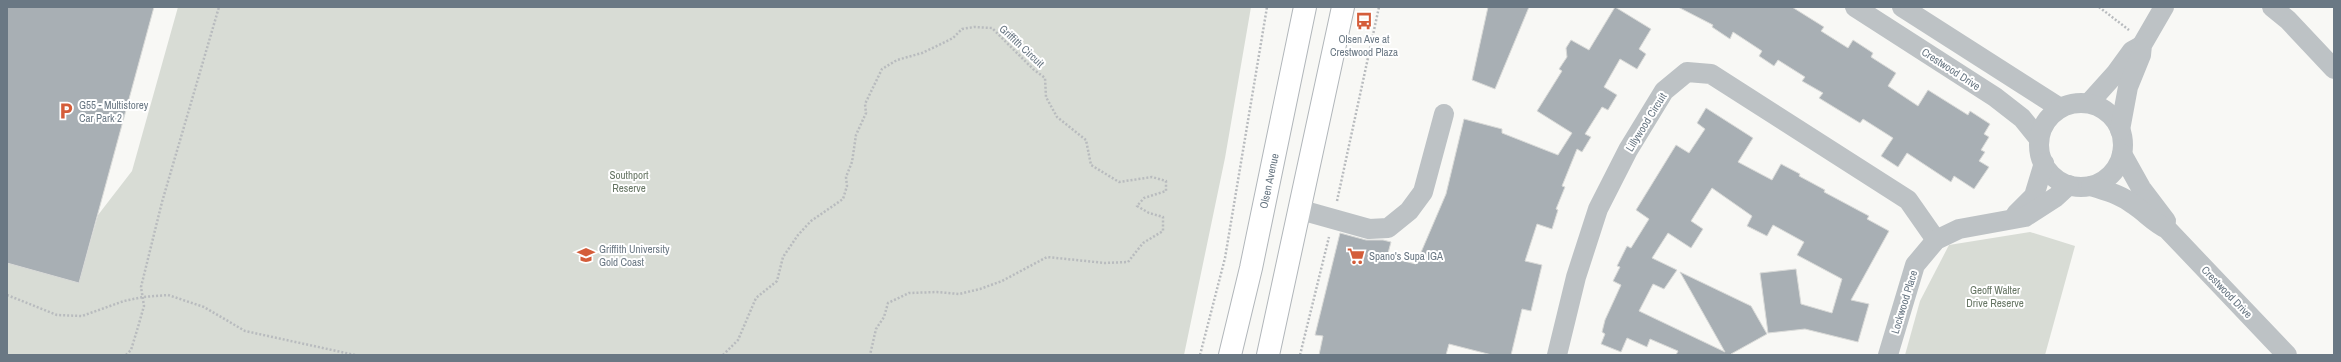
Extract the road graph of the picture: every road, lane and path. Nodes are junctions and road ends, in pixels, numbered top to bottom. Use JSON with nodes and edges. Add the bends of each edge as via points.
{"nodes":[{"id":1,"x":219,"y":7,"type":"edge"},
{"id":2,"x":1267,"y":7,"type":"edge"},
{"id":3,"x":1305,"y":7,"type":"edge"},
{"id":4,"x":1343,"y":7,"type":"edge"},
{"id":5,"x":1380,"y":7,"type":"edge"},
{"id":6,"x":1855,"y":7,"type":"edge"},
{"id":7,"x":1902,"y":7,"type":"edge"},
{"id":8,"x":2099,"y":7,"type":"edge"},
{"id":9,"x":2164,"y":7,"type":"edge"},
{"id":10,"x":2272,"y":7,"type":"edge"},
{"id":11,"x":2143,"y":44,"type":"junction"},
{"id":12,"x":2334,"y":69,"type":"edge"},
{"id":13,"x":2089,"y":103,"type":"junction"},
{"id":14,"x":2060,"y":108,"type":"junction"},
{"id":15,"x":1444,"y":114,"type":"dead end"},
{"id":16,"x":2120,"y":130,"type":"junction"},
{"id":17,"x":2040,"y":139,"type":"junction"},
{"id":18,"x":2122,"y":154,"type":"junction"},
{"id":19,"x":2044,"y":163,"type":"junction"},
{"id":20,"x":2069,"y":185,"type":"junction"},
{"id":21,"x":2091,"y":186,"type":"junction"},
{"id":22,"x":1300,"y":210,"type":"junction"},
{"id":23,"x":1333,"y":219,"type":"junction"},
{"id":24,"x":2012,"y":219,"type":"junction"},
{"id":25,"x":2167,"y":229,"type":"junction"},
{"id":26,"x":1936,"y":240,"type":"junction"},
{"id":27,"x":7,"y":295,"type":"edge"},
{"id":28,"x":143,"y":297,"type":"junction"},
{"id":29,"x":126,"y":355,"type":"edge"},
{"id":30,"x":355,"y":355,"type":"edge"},
{"id":31,"x":723,"y":355,"type":"edge"},
{"id":32,"x":870,"y":355,"type":"edge"},
{"id":33,"x":1200,"y":355,"type":"edge"},
{"id":34,"x":1230,"y":355,"type":"edge"},
{"id":35,"x":1268,"y":355,"type":"edge"},
{"id":36,"x":1300,"y":355,"type":"edge"},
{"id":37,"x":1557,"y":355,"type":"edge"},
{"id":38,"x":1888,"y":355,"type":"edge"},
{"id":39,"x":2287,"y":355,"type":"edge"}],
"edges":[{"from":1,"to":28,"type":"path","via":[[162,202],[141,287]]},
{"from":2,"to":33,"type":"path","via":[[1225,258]]},
{"from":3,"to":34,"type":"main road","name":"Olsen Avenue","via":[[1251,268]]},
{"from":4,"to":22,"type":"main road"},
{"from":5,"to":23,"type":"path"},
{"from":6,"to":17,"type":"street","name":"Crestwood Drive","via":[[1995,97],[2022,118]]},
{"from":7,"to":14,"type":"street"},
{"from":8,"to":11,"type":"path"},
{"from":9,"to":11,"type":"street"},
{"from":10,"to":12,"type":"street","via":[[2288,20]]},
{"from":11,"to":13,"type":"street","via":[[2132,51]]},
{"from":11,"to":16,"type":"street","via":[[2127,94]]},
{"from":13,"to":14,"type":"street","via":[[2078,102]]},
{"from":13,"to":16,"type":"street","via":[[2102,108],[2113,118]]},
{"from":14,"to":17,"type":"street","via":[[2048,118]]},
{"from":15,"to":23,"type":"street","via":[[1423,192],[1409,211],[1388,228],[1369,229]]},
{"from":16,"to":18,"type":"street"},
{"from":17,"to":19,"type":"street","via":[[2040,156]]},
{"from":18,"to":21,"type":"street","via":[[2110,175]]},
{"from":18,"to":25,"type":"street","name":"Crestwood Drive","via":[[2141,188],[2165,220]]},
{"from":19,"to":20,"type":"street","via":[[2056,179]]},
{"from":19,"to":24,"type":"street","via":[[2034,196]]},
{"from":20,"to":21,"type":"street"},
{"from":20,"to":24,"type":"street","name":"Lockwood Place","via":[[2036,211],[2025,217]]},
{"from":21,"to":25,"type":"street","name":"Crestwood Drive","via":[[2116,194],[2134,204],[2156,224]]},
{"from":22,"to":23,"type":"street"},
{"from":22,"to":35,"type":"main road"},
{"from":23,"to":36,"type":"path"},
{"from":24,"to":26,"type":"street","name":"Lockwood Place","via":[[1959,229]]},
{"from":25,"to":39,"type":"street","name":"Crestwood Drive"},
{"from":26,"to":37,"type":"street","name":"Lillywood Circuit","via":[[1908,200],[1711,74],[1687,72],[1664,91],[1628,150],[1598,209],[1576,277]]},
{"from":26,"to":38,"type":"street","name":"Lockwood Place","via":[[1915,266]]},
{"from":27,"to":28,"type":"path","via":[[57,315],[82,316]]},
{"from":28,"to":29,"type":"path","via":[[144,306],[138,327],[131,350]]},
{"from":28,"to":30,"type":"path","via":[[168,295],[204,307],[245,331]]},
{"from":31,"to":32,"type":"path","name":"Griffith Circuit","via":[[738,340],[756,298],[777,282],[783,257],[798,236],[811,221],[843,199],[856,136],[866,113],[866,104],[882,70],[897,60],[922,53],[953,38],[962,29],[992,28],[1003,37],[1012,50],[1045,78],[1046,97],[1057,117],[1086,140],[1091,165],[1119,182],[1152,177],[1166,181],[1166,191],[1144,198],[1137,206],[1149,213],[1163,216],[1163,231],[1143,243],[1128,262],[1105,263],[1047,257],[1002,281],[980,289],[959,294],[909,293],[888,303],[884,318],[876,329]]}]}
